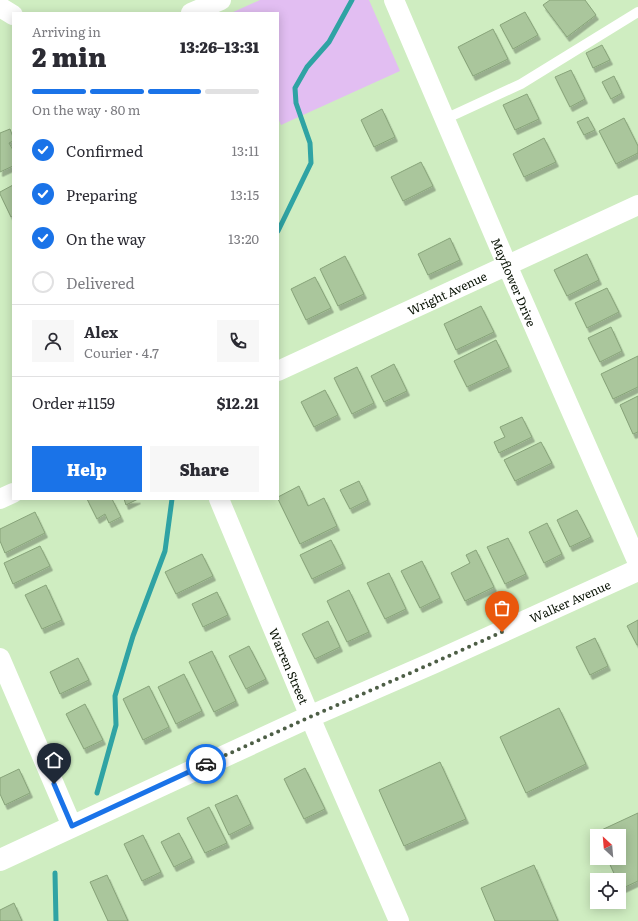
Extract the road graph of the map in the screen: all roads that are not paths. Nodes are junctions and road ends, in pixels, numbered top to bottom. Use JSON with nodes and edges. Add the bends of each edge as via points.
{"nodes":[{"id":1,"x":221,"y":0,"type":"edge"},
{"id":2,"x":394,"y":0,"type":"edge"},
{"id":3,"x":0,"y":7,"type":"edge"},
{"id":4,"x":193,"y":12,"type":"edge"},
{"id":5,"x":638,"y":12,"type":"edge"},
{"id":6,"x":12,"y":15,"type":"edge"},
{"id":7,"x":445,"y":119,"type":"junction"},
{"id":8,"x":638,"y":205,"type":"edge"},
{"id":9,"x":507,"y":265,"type":"junction"},
{"id":10,"x":279,"y":371,"type":"edge"},
{"id":11,"x":12,"y":493,"type":"edge"},
{"id":12,"x":0,"y":499,"type":"edge"},
{"id":13,"x":219,"y":500,"type":"edge"},
{"id":14,"x":638,"y":563,"type":"edge"},
{"id":15,"x":638,"y":570,"type":"edge"},
{"id":16,"x":0,"y":658,"type":"edge"},
{"id":17,"x":310,"y":717,"type":"junction"},
{"id":18,"x":72,"y":826,"type":"junction"},
{"id":19,"x":0,"y":860,"type":"edge"},
{"id":20,"x":398,"y":921,"type":"edge"}],
"edges":[{"from":1,"to":4,"type":"street"},
{"from":2,"to":7,"type":"street","name":"Mayflower Drive"},
{"from":3,"to":6,"type":"street"},
{"from":5,"to":7,"type":"lane","via":[[521,84]]},
{"from":7,"to":9,"type":"street","name":"Mayflower Drive"},
{"from":8,"to":9,"type":"street","name":"Wright Avenue"},
{"from":9,"to":10,"type":"street","name":"Wright Avenue"},
{"from":9,"to":14,"type":"street","name":"Mayflower Drive"},
{"from":11,"to":12,"type":"street"},
{"from":13,"to":17,"type":"street","name":"Warren Street"},
{"from":15,"to":17,"type":"street","name":"Walker Avenue"},
{"from":16,"to":18,"type":"street"},
{"from":17,"to":18,"type":"street","name":"Walker Avenue"},
{"from":17,"to":20,"type":"street","name":"Warren Street"},
{"from":18,"to":19,"type":"street","name":"Walker Avenue"}]}
